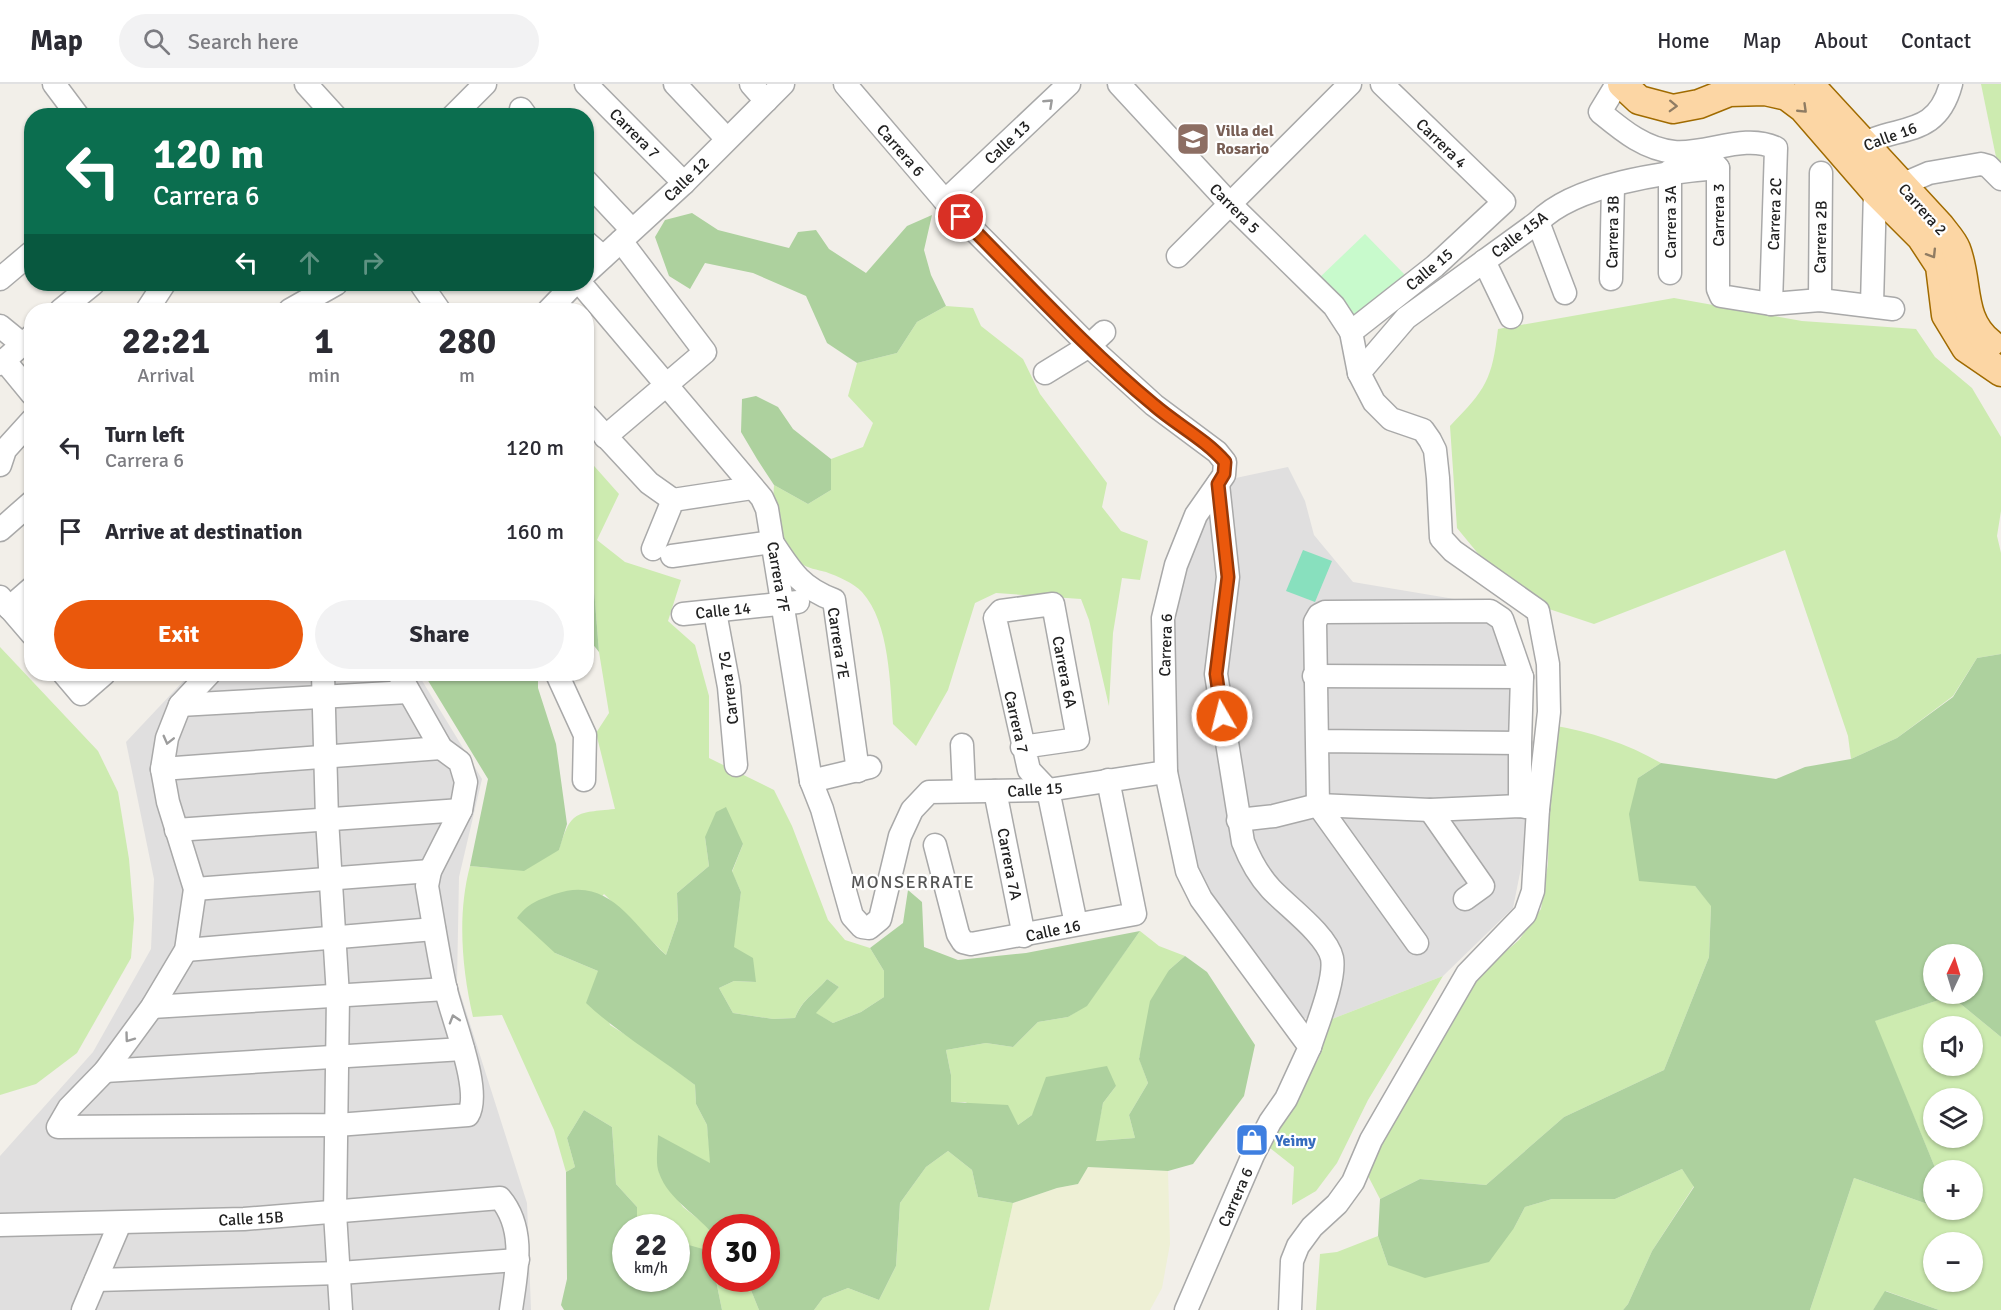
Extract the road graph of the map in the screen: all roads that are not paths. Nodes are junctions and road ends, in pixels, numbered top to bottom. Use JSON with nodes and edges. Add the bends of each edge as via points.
{"nodes":[{"id":1,"x":54,"y":84,"type":"edge"},
{"id":2,"x":306,"y":84,"type":"edge"},
{"id":3,"x":485,"y":84,"type":"edge"},
{"id":4,"x":586,"y":84,"type":"edge"},
{"id":5,"x":675,"y":84,"type":"edge"},
{"id":6,"x":783,"y":84,"type":"edge"},
{"id":7,"x":845,"y":84,"type":"edge"},
{"id":8,"x":1069,"y":84,"type":"edge"},
{"id":9,"x":1119,"y":84,"type":"edge"},
{"id":10,"x":1350,"y":84,"type":"edge"},
{"id":11,"x":1382,"y":84,"type":"edge"},
{"id":12,"x":1617,"y":84,"type":"edge"},
{"id":13,"x":1622,"y":84,"type":"edge"},
{"id":14,"x":1809,"y":84,"type":"edge"},
{"id":15,"x":1952,"y":84,"type":"edge"},
{"id":16,"x":1732,"y":88,"type":"edge"},
{"id":17,"x":759,"y":92,"type":"edge"},
{"id":18,"x":72,"y":108,"type":"edge"},
{"id":19,"x":328,"y":108,"type":"edge"},
{"id":20,"x":461,"y":108,"type":"edge"},
{"id":21,"x":727,"y":139,"type":"junction"},
{"id":22,"x":1700,"y":149,"type":"junction"},
{"id":23,"x":1853,"y":150,"type":"junction"},
{"id":24,"x":1718,"y":168,"type":"junction"},
{"id":25,"x":1670,"y":171,"type":"junction"},
{"id":26,"x":1821,"y":173,"type":"dead end"},
{"id":27,"x":2001,"y":179,"type":"edge"},
{"id":28,"x":684,"y":183,"type":"junction"},
{"id":29,"x":1613,"y":186,"type":"junction"},
{"id":30,"x":1888,"y":188,"type":"junction"},
{"id":31,"x":594,"y":192,"type":"edge"},
{"id":32,"x":945,"y":201,"type":"junction"},
{"id":33,"x":1504,"y":201,"type":"joint"},
{"id":34,"x":1230,"y":204,"type":"junction"},
{"id":35,"x":1538,"y":222,"type":"junction"},
{"id":36,"x":627,"y":236,"type":"junction"},
{"id":37,"x":594,"y":249,"type":"edge"},
{"id":38,"x":1178,"y":256,"type":"dead end"},
{"id":39,"x":603,"y":257,"type":"junction"},
{"id":40,"x":24,"y":259,"type":"edge"},
{"id":41,"x":1484,"y":261,"type":"junction"},
{"id":42,"x":594,"y":266,"type":"edge"},
{"id":43,"x":1670,"y":273,"type":"dead end"},
{"id":44,"x":0,"y":279,"type":"edge"},
{"id":45,"x":1611,"y":279,"type":"dead end"},
{"id":46,"x":84,"y":291,"type":"edge"},
{"id":47,"x":324,"y":291,"type":"edge"},
{"id":48,"x":568,"y":291,"type":"edge"},
{"id":49,"x":585,"y":291,"type":"edge"},
{"id":50,"x":1565,"y":293,"type":"dead end"},
{"id":51,"x":1820,"y":300,"type":"junction"},
{"id":52,"x":70,"y":303,"type":"edge"},
{"id":53,"x":302,"y":303,"type":"edge"},
{"id":54,"x":556,"y":303,"type":"edge"},
{"id":55,"x":1771,"y":304,"type":"junction"},
{"id":56,"x":1511,"y":317,"type":"dead end"},
{"id":57,"x":0,"y":326,"type":"edge"},
{"id":58,"x":1351,"y":332,"type":"junction"},
{"id":59,"x":24,"y":338,"type":"edge"},
{"id":60,"x":1096,"y":339,"type":"junction"},
{"id":61,"x":24,"y":343,"type":"edge"},
{"id":62,"x":2001,"y":352,"type":"edge"},
{"id":63,"x":2,"y":362,"type":"edge"},
{"id":64,"x":2001,"y":372,"type":"edge"},
{"id":65,"x":1045,"y":373,"type":"dead end"},
{"id":66,"x":1359,"y":373,"type":"junction"},
{"id":67,"x":665,"y":384,"type":"junction"},
{"id":68,"x":24,"y":385,"type":"edge"},
{"id":69,"x":594,"y":424,"type":"edge"},
{"id":70,"x":24,"y":429,"type":"edge"},
{"id":71,"x":605,"y":437,"type":"junction"},
{"id":72,"x":2,"y":454,"type":"edge"},
{"id":73,"x":1218,"y":484,"type":"junction"},
{"id":74,"x":752,"y":488,"type":"junction"},
{"id":75,"x":673,"y":500,"type":"junction"},
{"id":76,"x":24,"y":509,"type":"edge"},
{"id":77,"x":0,"y":531,"type":"edge"},
{"id":78,"x":772,"y":542,"type":"junction"},
{"id":79,"x":24,"y":592,"type":"edge"},
{"id":80,"x":834,"y":600,"type":"junction"},
{"id":81,"x":5,"y":603,"type":"edge"},
{"id":82,"x":783,"y":603,"type":"junction"},
{"id":83,"x":1053,"y":604,"type":"joint"},
{"id":84,"x":715,"y":612,"type":"junction"},
{"id":85,"x":683,"y":614,"type":"dead end"},
{"id":86,"x":24,"y":625,"type":"edge"},
{"id":87,"x":1314,"y":676,"type":"junction"},
{"id":88,"x":1522,"y":677,"type":"junction"},
{"id":89,"x":70,"y":681,"type":"edge"},
{"id":90,"x":96,"y":681,"type":"edge"},
{"id":91,"x":202,"y":681,"type":"edge"},
{"id":92,"x":323,"y":681,"type":"edge"},
{"id":93,"x":560,"y":681,"type":"edge"},
{"id":94,"x":403,"y":683,"type":"edge"},
{"id":95,"x":324,"y":696,"type":"junction"},
{"id":96,"x":180,"y":705,"type":"junction"},
{"id":97,"x":1317,"y":741,"type":"junction"},
{"id":98,"x":1520,"y":743,"type":"junction"},
{"id":99,"x":962,"y":745,"type":"dead end"},
{"id":100,"x":1022,"y":747,"type":"junction"},
{"id":101,"x":441,"y":748,"type":"junction"},
{"id":102,"x":325,"y":757,"type":"junction"},
{"id":103,"x":735,"y":765,"type":"dead end"},
{"id":104,"x":162,"y":769,"type":"junction"},
{"id":105,"x":1166,"y":772,"type":"junction"},
{"id":106,"x":584,"y":780,"type":"dead end"},
{"id":107,"x":811,"y":780,"type":"junction"},
{"id":108,"x":1108,"y":780,"type":"junction"},
{"id":109,"x":964,"y":789,"type":"junction"},
{"id":110,"x":1048,"y":790,"type":"junction"},
{"id":111,"x":995,"y":791,"type":"junction"},
{"id":112,"x":1318,"y":805,"type":"junction"},
{"id":113,"x":1529,"y":808,"type":"junction"},
{"id":114,"x":461,"y":810,"type":"junction"},
{"id":115,"x":912,"y":810,"type":"joint"},
{"id":116,"x":1430,"y":810,"type":"junction"},
{"id":117,"x":327,"y":819,"type":"junction"},
{"id":118,"x":1238,"y":820,"type":"junction"},
{"id":119,"x":176,"y":830,"type":"junction"},
{"id":120,"x":935,"y":845,"type":"dead end"},
{"id":121,"x":430,"y":871,"type":"junction"},
{"id":122,"x":332,"y":878,"type":"junction"},
{"id":123,"x":195,"y":889,"type":"junction"},
{"id":124,"x":1465,"y":899,"type":"dead end"},
{"id":125,"x":1076,"y":924,"type":"junction"},
{"id":126,"x":434,"y":929,"type":"junction"},
{"id":127,"x":1024,"y":936,"type":"junction"},
{"id":128,"x":335,"y":937,"type":"junction"},
{"id":129,"x":1417,"y":943,"type":"dead end"},
{"id":130,"x":186,"y":950,"type":"junction"},
{"id":131,"x":446,"y":989,"type":"junction"},
{"id":132,"x":338,"y":996,"type":"junction"},
{"id":133,"x":152,"y":1007,"type":"junction"},
{"id":134,"x":1310,"y":1047,"type":"junction"},
{"id":135,"x":464,"y":1049,"type":"junction"},
{"id":136,"x":337,"y":1055,"type":"junction"},
{"id":137,"x":105,"y":1071,"type":"junction"},
{"id":138,"x":337,"y":1125,"type":"junction"},
{"id":139,"x":335,"y":1213,"type":"junction"},
{"id":140,"x":120,"y":1223,"type":"junction"},
{"id":141,"x":0,"y":1225,"type":"edge"},
{"id":142,"x":518,"y":1260,"type":"junction"},
{"id":143,"x":340,"y":1273,"type":"junction"},
{"id":144,"x":96,"y":1280,"type":"junction"},
{"id":145,"x":83,"y":1310,"type":"edge"},
{"id":146,"x":341,"y":1310,"type":"edge"},
{"id":147,"x":511,"y":1310,"type":"edge"},
{"id":148,"x":1186,"y":1310,"type":"edge"},
{"id":149,"x":1290,"y":1310,"type":"edge"}],
"edges":[{"from":1,"to":18,"type":"street"},
{"from":2,"to":19,"type":"street"},
{"from":3,"to":20,"type":"street"},
{"from":4,"to":28,"type":"street","name":"Carrera 7"},
{"from":5,"to":21,"type":"street"},
{"from":6,"to":17,"type":"street","name":"Calle 12"},
{"from":7,"to":32,"type":"street","name":"Carrera 6"},
{"from":32,"to":8,"type":"street","name":"Calle 13","one_way":true},
{"from":9,"to":34,"type":"street","name":"Carrera 5"},
{"from":10,"to":34,"type":"street"},
{"from":11,"to":33,"type":"street","name":"Carrera 4"},
{"from":12,"to":22,"type":"street","via":[[1600,112],[1633,138],[1673,152]]},
{"from":13,"to":16,"type":"main road","one_way":true,"via":[[1639,100],[1673,109],[1699,104]]},
{"from":14,"to":23,"type":"main road","name":"Carrera 2"},
{"from":15,"to":23,"type":"street","name":"Calle 16","via":[[1947,102],[1936,116],[1914,129],[1888,134]]},
{"from":16,"to":23,"type":"main road","name":"Carrera 2","one_way":true,"via":[[1787,96]]},
{"from":17,"to":21,"type":"street","name":"Calle 12"},
{"from":21,"to":28,"type":"street","name":"Calle 12"},
{"from":22,"to":24,"type":"street","name":"Carrera 3"},
{"from":22,"to":55,"type":"street","name":"Carrera 2C","via":[[1752,142],[1776,148]]},
{"from":23,"to":30,"type":"main road","name":"Carrera 2"},
{"from":24,"to":25,"type":"street","name":"Calle 15A"},
{"from":24,"to":55,"type":"street","name":"Carrera 3","via":[[1718,289],[1721,296]]},
{"from":25,"to":29,"type":"street","name":"Calle 15A"},
{"from":25,"to":43,"type":"street","name":"Carrera 3A"},
{"from":26,"to":51,"type":"street","name":"Carrera 2B"},
{"from":27,"to":30,"type":"street","via":[[1981,164],[1929,173]]},
{"from":28,"to":36,"type":"street","name":"Calle 12"},
{"from":29,"to":35,"type":"street","name":"Calle 15A","via":[[1570,200],[1547,212]]},
{"from":29,"to":45,"type":"street","name":"Carrera 3B"},
{"from":30,"to":51,"type":"street","name":"Carrera 2","via":[[1883,307]]},
{"from":30,"to":62,"type":"main road","name":"Carrera 2","via":[[1940,226],[1956,248],[1968,314],[1981,336]]},
{"from":30,"to":64,"type":"main road","name":"Carrera 2","one_way":true,"via":[[1940,266],[1946,315],[1966,348]]},
{"from":31,"to":36,"type":"street"},
{"from":32,"to":60,"type":"street","name":"Carrera 6"},
{"from":33,"to":58,"type":"street","name":"Calle 15","via":[[1435,266]]},
{"from":34,"to":38,"type":"street"},
{"from":34,"to":58,"type":"street","name":"Carrera 5","via":[[1334,306]]},
{"from":35,"to":41,"type":"street","name":"Calle 15A"},
{"from":35,"to":50,"type":"street"},
{"from":36,"to":39,"type":"street","name":"Calle 12"},
{"from":36,"to":67,"type":"street","via":[[705,352]]},
{"from":37,"to":39,"type":"street"},
{"from":39,"to":42,"type":"street","name":"Calle 12"},
{"from":40,"to":44,"type":"street"},
{"from":41,"to":56,"type":"street"},
{"from":41,"to":66,"type":"street","name":"Calle 15A","via":[[1406,318]]},
{"from":46,"to":52,"type":"street"},
{"from":47,"to":53,"type":"street"},
{"from":48,"to":54,"type":"street","name":"Calle 12"},
{"from":49,"to":67,"type":"street","name":"Carrera 7F"},
{"from":51,"to":55,"type":"street"},
{"from":57,"to":59,"type":"street"},
{"from":58,"to":66,"type":"street"},
{"from":60,"to":65,"type":"street"},
{"from":60,"to":73,"type":"street","name":"Carrera 6","via":[[1154,405],[1217,452],[1225,462]]},
{"from":61,"to":63,"type":"street"},
{"from":63,"to":68,"type":"street"},
{"from":66,"to":113,"type":"street","via":[[1374,402],[1391,419],[1423,430],[1430,440],[1438,478],[1441,538],[1538,611],[1548,664],[1549,712]]},
{"from":67,"to":71,"type":"street"},
{"from":67,"to":74,"type":"street","name":"Carrera 7F"},
{"from":69,"to":71,"type":"street"},
{"from":70,"to":72,"type":"street"},
{"from":71,"to":75,"type":"street","via":[[649,483]]},
{"from":73,"to":105,"type":"street","name":"Carrera 6","via":[[1196,515],[1176,565],[1163,618]]},
{"from":73,"to":118,"type":"street","via":[[1228,577],[1216,674]]},
{"from":74,"to":75,"type":"street"},
{"from":74,"to":78,"type":"street","name":"Carrera 7F","via":[[767,509]]},
{"from":75,"to":78,"type":"street","via":[[662,552]]},
{"from":76,"to":77,"type":"street"},
{"from":78,"to":80,"type":"street","name":"Carrera 7E","via":[[800,581],[813,592]]},
{"from":78,"to":82,"type":"street","name":"Carrera 7F"},
{"from":79,"to":81,"type":"street"},
{"from":80,"to":82,"type":"street","name":"Calle 14"},
{"from":80,"to":107,"type":"street","name":"Carrera 7E","via":[[864,769]]},
{"from":81,"to":86,"type":"street"},
{"from":82,"to":84,"type":"street","name":"Calle 14"},
{"from":82,"to":107,"type":"street","name":"Carrera 7F"},
{"from":83,"to":100,"type":"street","name":"Carrera 7","via":[[1001,611],[995,618]]},
{"from":83,"to":100,"type":"street","name":"Carrera 6A","via":[[1078,739]]},
{"from":84,"to":85,"type":"street","name":"Calle 14"},
{"from":84,"to":103,"type":"street","name":"Carrera 7G","via":[[729,687]]},
{"from":87,"to":88,"type":"street"},
{"from":87,"to":88,"type":"street","via":[[1315,622],[1325,612],[1490,611],[1502,619]]},
{"from":87,"to":97,"type":"street"},
{"from":88,"to":98,"type":"street"},
{"from":89,"to":90,"type":"street","via":[[81,694]]},
{"from":91,"to":96,"type":"street"},
{"from":92,"to":95,"type":"street"},
{"from":93,"to":106,"type":"street","via":[[585,735]]},
{"from":94,"to":95,"type":"street"},
{"from":94,"to":101,"type":"street"},
{"from":95,"to":96,"type":"street"},
{"from":95,"to":102,"type":"street"},
{"from":96,"to":104,"type":"street","one_way":true,"via":[[167,738]]},
{"from":97,"to":98,"type":"street"},
{"from":97,"to":112,"type":"street"},
{"from":98,"to":113,"type":"street"},
{"from":99,"to":109,"type":"street"},
{"from":100,"to":110,"type":"street","name":"Carrera 7","via":[[1029,770]]},
{"from":101,"to":102,"type":"street"},
{"from":101,"to":114,"type":"street","via":[[460,762],[466,782]]},
{"from":102,"to":104,"type":"street"},
{"from":102,"to":117,"type":"street"},
{"from":104,"to":119,"type":"street"},
{"from":105,"to":108,"type":"street","name":"Calle 15"},
{"from":105,"to":134,"type":"street","name":"Carrera 6","via":[[1186,871],[1201,899]]},
{"from":107,"to":115,"type":"street","name":"Carrera 7F","via":[[852,916],[862,927],[869,928],[880,919],[900,836]]},
{"from":108,"to":110,"type":"street","name":"Calle 15"},
{"from":108,"to":125,"type":"street","name":"Calle 16","via":[[1135,914]]},
{"from":109,"to":111,"type":"street","name":"Calle 15"},
{"from":109,"to":115,"type":"street","name":"Calle 15","via":[[929,792]]},
{"from":110,"to":111,"type":"street","name":"Calle 15"},
{"from":110,"to":125,"type":"street","name":"Carrera 7"},
{"from":111,"to":127,"type":"street","name":"Carrera 7A"},
{"from":112,"to":116,"type":"street"},
{"from":112,"to":118,"type":"street"},
{"from":112,"to":129,"type":"street"},
{"from":113,"to":116,"type":"street"},
{"from":113,"to":149,"type":"street","via":[[1533,891],[1525,914],[1467,974],[1371,1140],[1353,1182],[1298,1246],[1292,1261]]},
{"from":114,"to":117,"type":"street"},
{"from":114,"to":121,"type":"street"},
{"from":116,"to":124,"type":"street","via":[[1484,886]]},
{"from":117,"to":119,"type":"street"},
{"from":117,"to":122,"type":"street"},
{"from":118,"to":134,"type":"street","via":[[1252,865],[1323,941],[1332,958],[1331,984]]},
{"from":119,"to":123,"type":"street"},
{"from":120,"to":127,"type":"street","name":"Calle 16","via":[[957,934],[963,942]]},
{"from":121,"to":122,"type":"street"},
{"from":121,"to":126,"type":"street","via":[[427,886]]},
{"from":122,"to":123,"type":"street"},
{"from":122,"to":128,"type":"street"},
{"from":123,"to":130,"type":"street"},
{"from":125,"to":127,"type":"street","name":"Calle 16"},
{"from":126,"to":128,"type":"street"},
{"from":126,"to":131,"type":"street"},
{"from":128,"to":130,"type":"street"},
{"from":128,"to":132,"type":"street"},
{"from":130,"to":133,"type":"street"},
{"from":131,"to":132,"type":"street"},
{"from":135,"to":131,"type":"street","one_way":true},
{"from":132,"to":133,"type":"street"},
{"from":132,"to":136,"type":"street"},
{"from":133,"to":137,"type":"street","one_way":true},
{"from":134,"to":148,"type":"street","name":"Carrera 6","via":[[1286,1099],[1253,1155]]},
{"from":135,"to":136,"type":"street"},
{"from":135,"to":138,"type":"street","via":[[474,1106],[468,1115]]},
{"from":136,"to":137,"type":"street"},
{"from":136,"to":138,"type":"street"},
{"from":137,"to":138,"type":"street","via":[[69,1108],[58,1127]]},
{"from":138,"to":139,"type":"street"},
{"from":139,"to":140,"type":"street","name":"Calle 15B"},
{"from":139,"to":142,"type":"street","name":"Calle 15B","via":[[500,1198],[513,1219]]},
{"from":139,"to":143,"type":"street"},
{"from":140,"to":141,"type":"street","name":"Calle 15B"},
{"from":140,"to":144,"type":"street"},
{"from":142,"to":143,"type":"street"},
{"from":142,"to":147,"type":"street"},
{"from":143,"to":144,"type":"street"},
{"from":143,"to":146,"type":"street"},
{"from":144,"to":145,"type":"street"}]}
